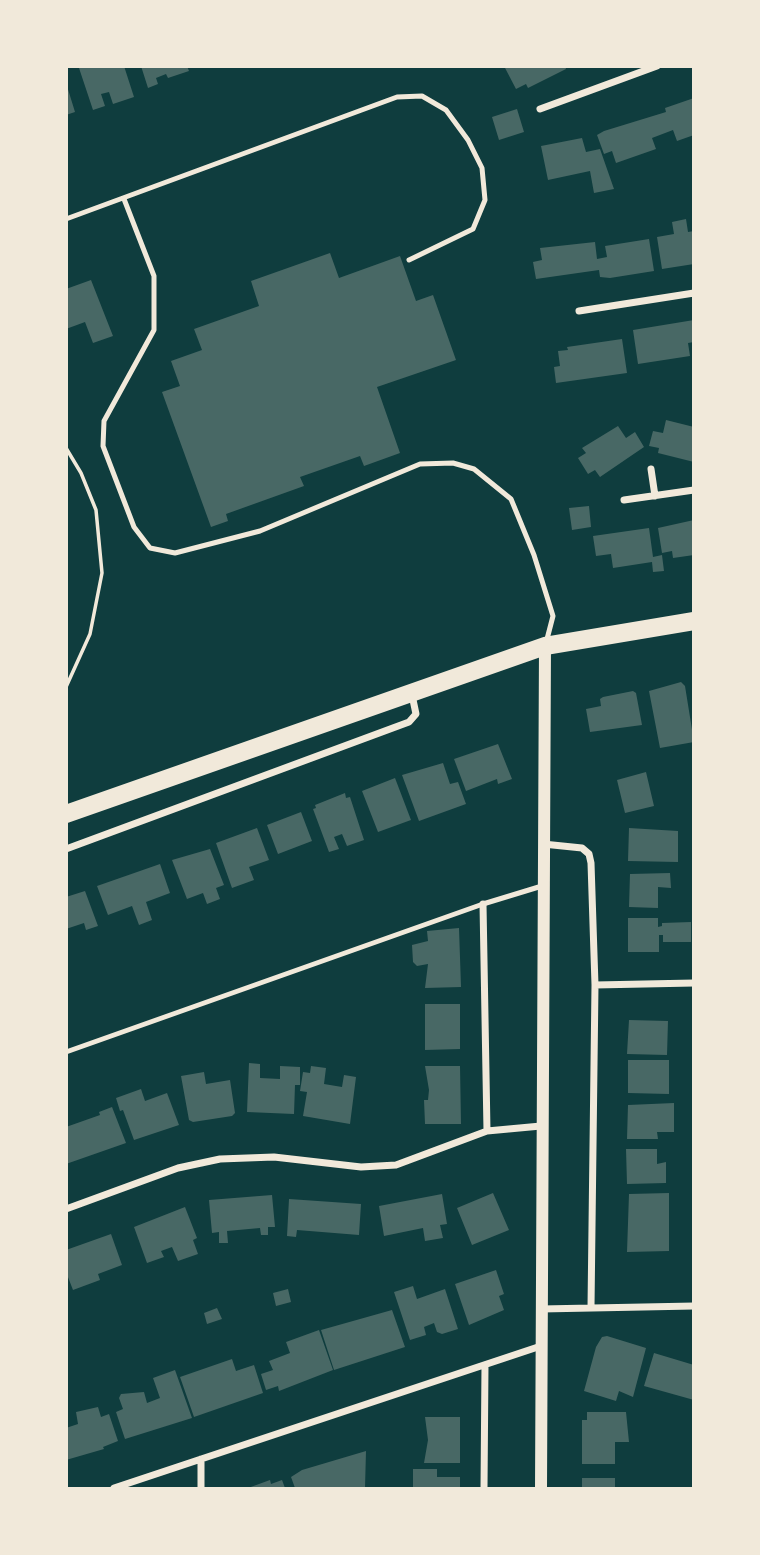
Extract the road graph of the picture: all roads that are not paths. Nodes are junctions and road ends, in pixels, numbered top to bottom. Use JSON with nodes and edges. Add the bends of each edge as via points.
{"nodes":[{"id":1,"x":657,"y":66,"type":"edge"},
{"id":2,"x":540,"y":108,"type":"dead end"},
{"id":3,"x":124,"y":199,"type":"junction"},
{"id":4,"x":66,"y":219,"type":"edge"},
{"id":5,"x":409,"y":260,"type":"dead end"},
{"id":6,"x":694,"y":293,"type":"edge"},
{"id":7,"x":579,"y":311,"type":"dead end"},
{"id":8,"x":650,"y":469,"type":"dead end"},
{"id":9,"x":694,"y":490,"type":"edge"},
{"id":10,"x":654,"y":496,"type":"junction"},
{"id":11,"x":624,"y":500,"type":"dead end"},
{"id":12,"x":694,"y":621,"type":"edge"},
{"id":13,"x":545,"y":646,"type":"junction"},
{"id":14,"x":411,"y":691,"type":"junction"},
{"id":15,"x":66,"y":814,"type":"edge"},
{"id":16,"x":543,"y":844,"type":"junction"},
{"id":17,"x":66,"y":849,"type":"edge"},
{"id":18,"x":542,"y":886,"type":"junction"},
{"id":19,"x":483,"y":904,"type":"junction"},
{"id":20,"x":694,"y":983,"type":"edge"},
{"id":21,"x":595,"y":985,"type":"junction"},
{"id":22,"x":66,"y":1052,"type":"edge"},
{"id":23,"x":541,"y":1126,"type":"junction"},
{"id":24,"x":487,"y":1131,"type":"junction"},
{"id":25,"x":66,"y":1209,"type":"edge"},
{"id":26,"x":694,"y":1306,"type":"edge"},
{"id":27,"x":591,"y":1307,"type":"junction"},
{"id":28,"x":541,"y":1309,"type":"junction"},
{"id":29,"x":541,"y":1346,"type":"junction"},
{"id":30,"x":485,"y":1365,"type":"junction"},
{"id":31,"x":201,"y":1459,"type":"junction"},
{"id":32,"x":114,"y":1489,"type":"edge"},
{"id":33,"x":201,"y":1489,"type":"edge"},
{"id":34,"x":484,"y":1489,"type":"edge"},
{"id":35,"x":541,"y":1489,"type":"edge"}],
"edges":[{"from":1,"to":2,"type":"street"},
{"from":3,"to":4,"type":"lane"},
{"from":3,"to":5,"type":"lane","via":[[397,97],[422,96],[446,110],[468,140],[482,168],[485,200],[473,229]]},
{"from":3,"to":13,"type":"lane","via":[[154,276],[154,330],[104,421],[103,446],[134,527],[150,548],[175,553],[260,531],[420,464],[453,463],[474,469],[511,499],[554,615]]},
{"from":6,"to":7,"type":"street"},
{"from":8,"to":10,"type":"street"},
{"from":9,"to":10,"type":"street"},
{"from":10,"to":11,"type":"street"},
{"from":12,"to":13,"type":"main road"},
{"from":13,"to":14,"type":"main road"},
{"from":13,"to":16,"type":"street"},
{"from":14,"to":15,"type":"main road"},
{"from":14,"to":17,"type":"street","via":[[416,714],[410,722]]},
{"from":16,"to":18,"type":"street"},
{"from":16,"to":21,"type":"street","via":[[582,848],[589,854]]},
{"from":18,"to":19,"type":"lane"},
{"from":18,"to":23,"type":"street"},
{"from":19,"to":22,"type":"lane"},
{"from":19,"to":24,"type":"street"},
{"from":20,"to":21,"type":"street"},
{"from":21,"to":27,"type":"street"},
{"from":23,"to":24,"type":"street"},
{"from":23,"to":28,"type":"street"},
{"from":24,"to":25,"type":"street","via":[[396,1165],[361,1167],[274,1157],[220,1159],[178,1168]]},
{"from":26,"to":27,"type":"street"},
{"from":27,"to":28,"type":"street"},
{"from":28,"to":29,"type":"street"},
{"from":29,"to":30,"type":"street"},
{"from":29,"to":35,"type":"street"},
{"from":30,"to":31,"type":"street"},
{"from":30,"to":34,"type":"street"},
{"from":31,"to":32,"type":"street"},
{"from":31,"to":33,"type":"street"}]}
